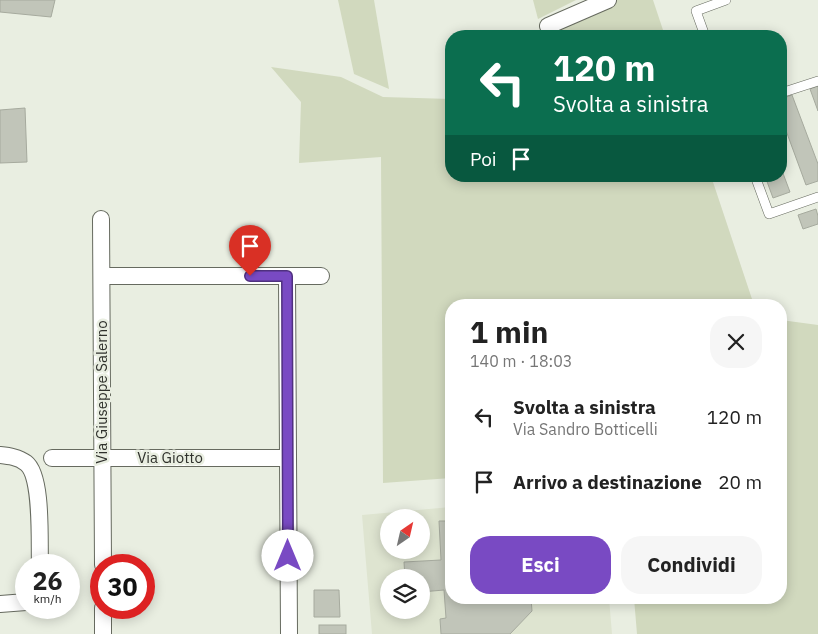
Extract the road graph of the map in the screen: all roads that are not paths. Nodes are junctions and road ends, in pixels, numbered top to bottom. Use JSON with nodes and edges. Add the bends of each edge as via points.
{"nodes":[{"id":1,"x":608,"y":0,"type":"edge"},
{"id":2,"x":726,"y":0,"type":"edge"},
{"id":3,"x":548,"y":26,"type":"dead end"},
{"id":4,"x":703,"y":30,"type":"edge"},
{"id":5,"x":818,"y":81,"type":"edge"},
{"id":6,"x":787,"y":91,"type":"edge"},
{"id":7,"x":757,"y":182,"type":"edge"},
{"id":8,"x":818,"y":196,"type":"edge"},
{"id":9,"x":102,"y":219,"type":"dead end"},
{"id":10,"x":102,"y":276,"type":"junction"},
{"id":11,"x":287,"y":276,"type":"junction"},
{"id":12,"x":321,"y":276,"type":"dead end"},
{"id":13,"x":0,"y":455,"type":"edge"},
{"id":14,"x":52,"y":458,"type":"dead end"},
{"id":15,"x":102,"y":458,"type":"junction"},
{"id":16,"x":288,"y":458,"type":"junction"},
{"id":17,"x":40,"y":554,"type":"edge"},
{"id":18,"x":103,"y":554,"type":"edge"},
{"id":19,"x":15,"y":603,"type":"edge"},
{"id":20,"x":0,"y":604,"type":"edge"},
{"id":21,"x":103,"y":619,"type":"edge"},
{"id":22,"x":103,"y":634,"type":"edge"},
{"id":23,"x":289,"y":634,"type":"edge"}],
"edges":[{"from":1,"to":3,"type":"street"},
{"from":2,"to":4,"type":"lane","via":[[696,11]]},
{"from":5,"to":6,"type":"lane"},
{"from":7,"to":8,"type":"lane","via":[[769,214]]},
{"from":9,"to":10,"type":"street","name":"Via Giuseppe Salerno"},
{"from":10,"to":11,"type":"street"},
{"from":10,"to":15,"type":"street","name":"Via Giuseppe Salerno"},
{"from":11,"to":12,"type":"street"},
{"from":11,"to":16,"type":"street"},
{"from":13,"to":17,"type":"street","via":[[18,458],[32,470],[37,484]]},
{"from":14,"to":15,"type":"street","name":"Via Giotto"},
{"from":15,"to":16,"type":"street","name":"Via Giotto"},
{"from":15,"to":18,"type":"street","name":"Via Giuseppe Salerno"},
{"from":16,"to":23,"type":"street"},
{"from":19,"to":20,"type":"street"},
{"from":21,"to":22,"type":"street"}]}
